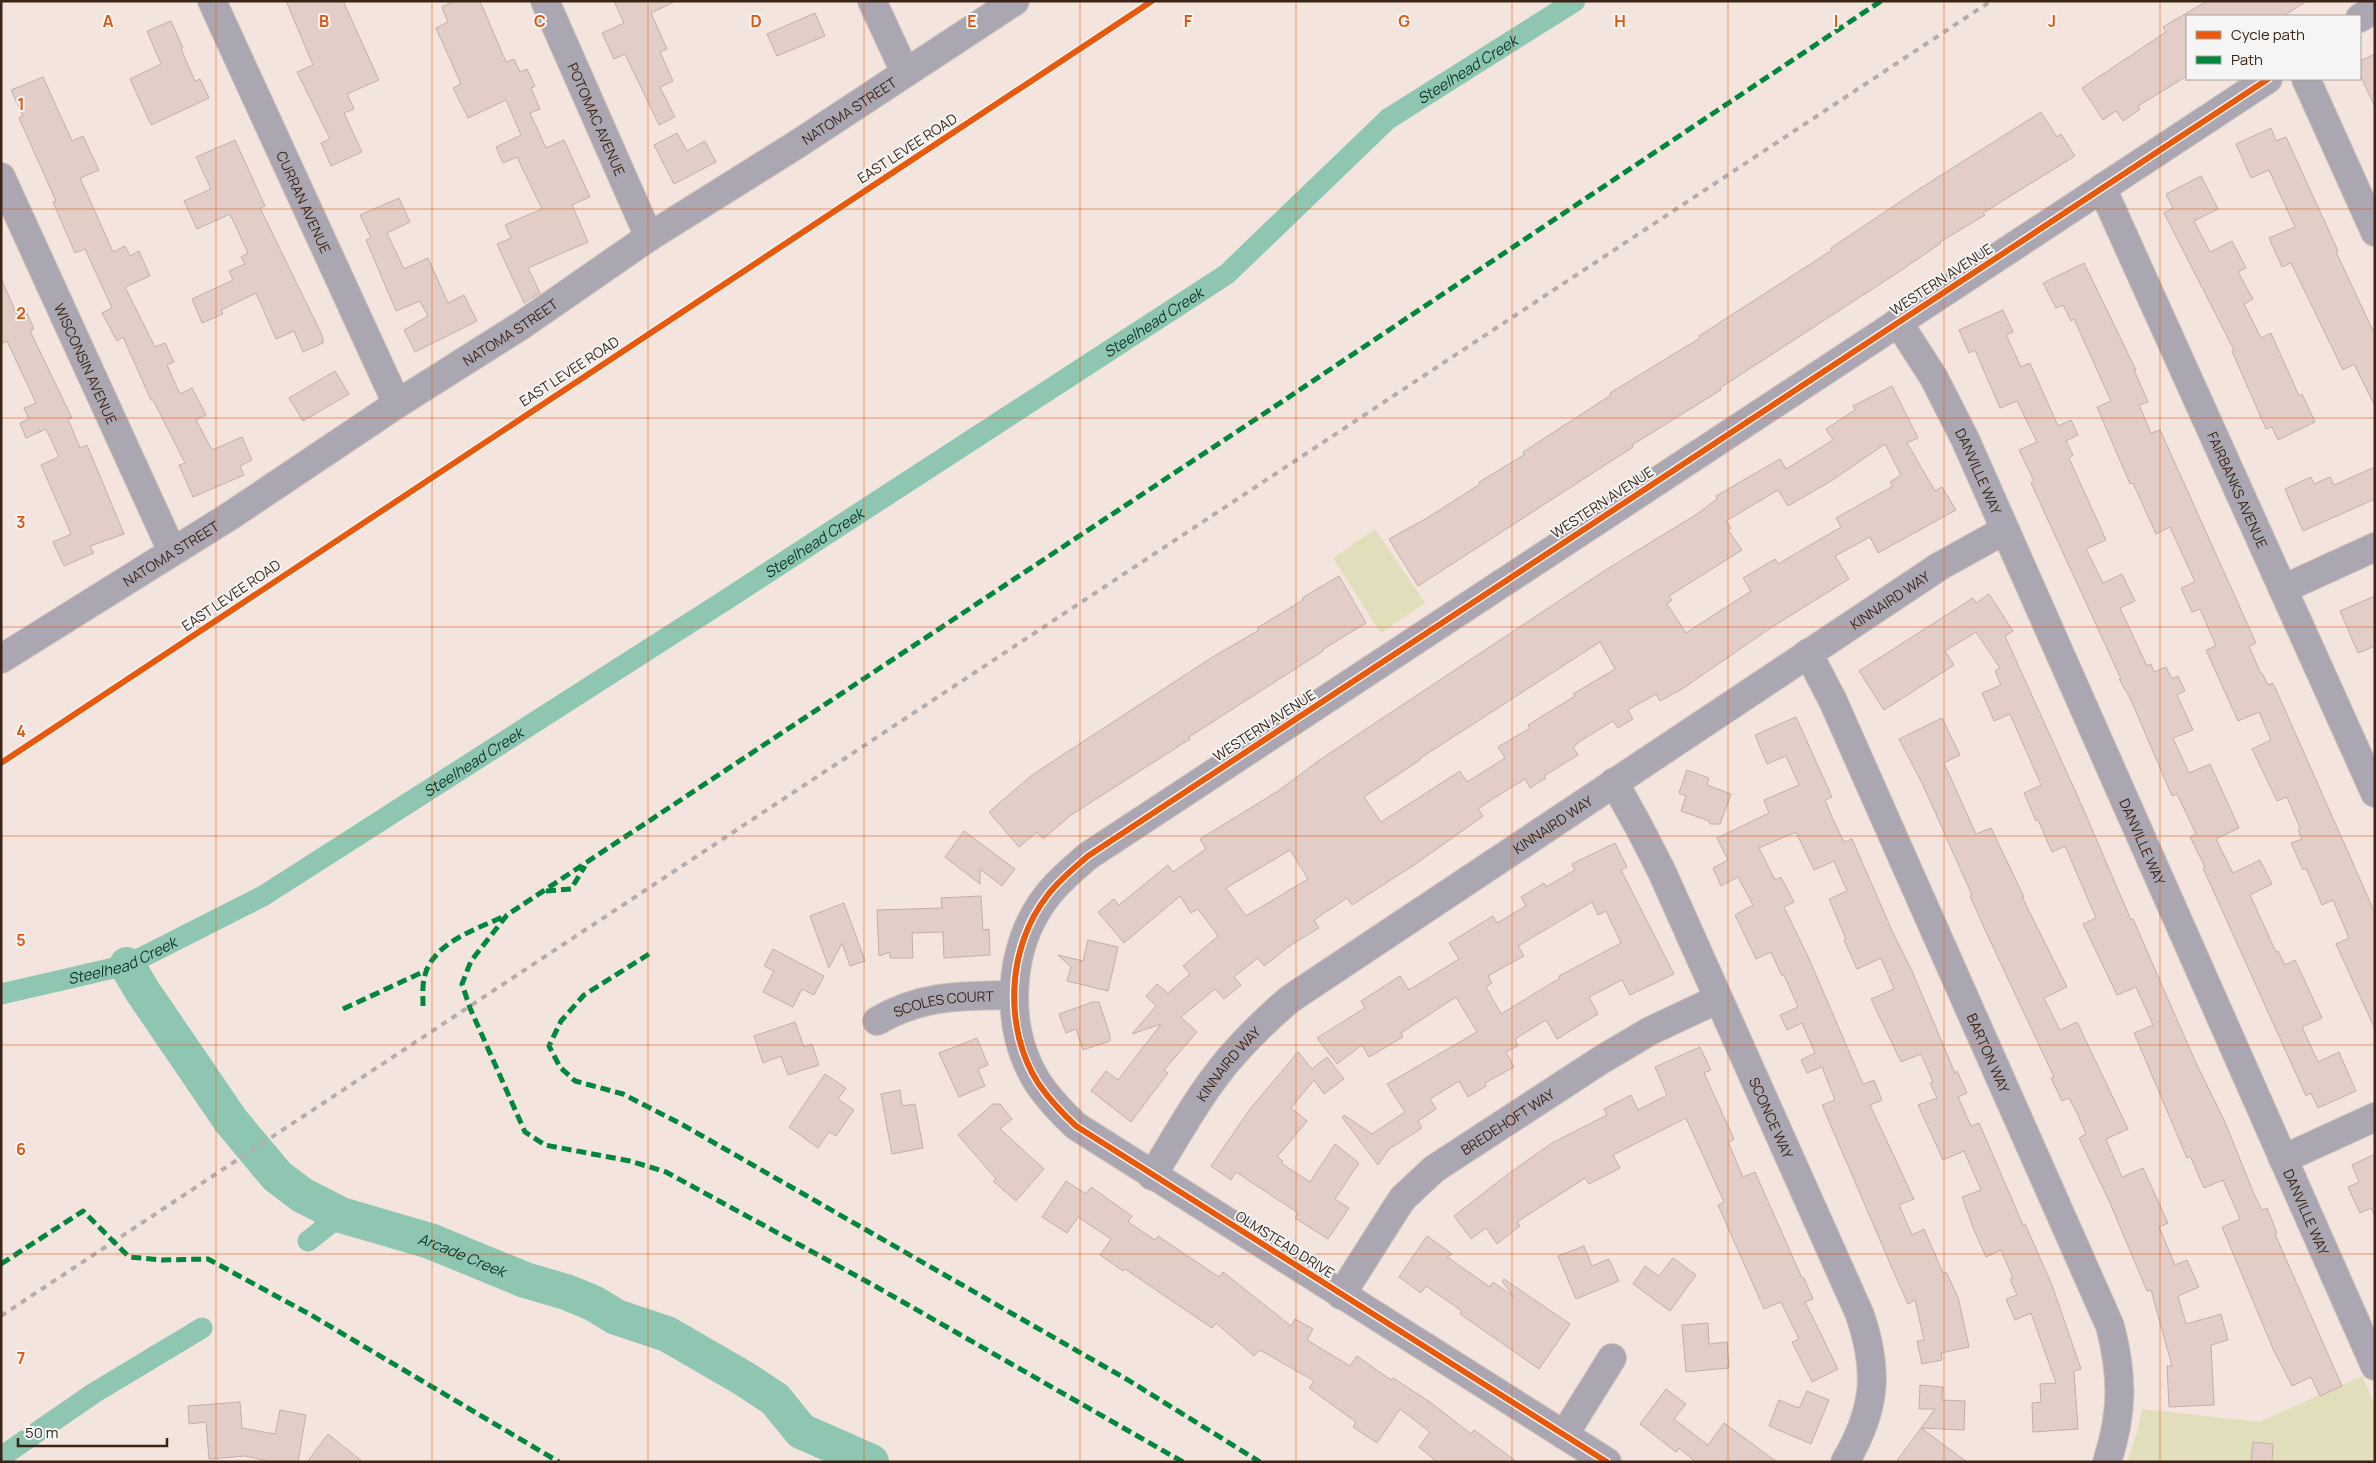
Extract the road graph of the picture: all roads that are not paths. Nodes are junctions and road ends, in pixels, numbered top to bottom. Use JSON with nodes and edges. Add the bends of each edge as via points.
{"nodes":[{"id":1,"x":212,"y":1,"type":"edge"},
{"id":2,"x":544,"y":1,"type":"edge"},
{"id":3,"x":872,"y":1,"type":"edge"},
{"id":4,"x":1015,"y":1,"type":"edge"},
{"id":5,"x":2375,"y":8,"type":"edge"},
{"id":6,"x":2361,"y":17,"type":"edge"},
{"id":7,"x":905,"y":72,"type":"junction"},
{"id":8,"x":2266,"y":80,"type":"edge"},
{"id":9,"x":2306,"y":80,"type":"edge"},
{"id":10,"x":1,"y":176,"type":"edge"},
{"id":11,"x":2102,"y":188,"type":"junction"},
{"id":12,"x":2375,"y":232,"type":"edge"},
{"id":13,"x":649,"y":237,"type":"junction"},
{"id":14,"x":1898,"y":322,"type":"junction"},
{"id":15,"x":397,"y":404,"type":"junction"},
{"id":16,"x":2005,"y":530,"type":"junction"},
{"id":17,"x":2375,"y":547,"type":"edge"},
{"id":18,"x":172,"y":551,"type":"junction"},
{"id":19,"x":2283,"y":590,"type":"junction"},
{"id":20,"x":1808,"y":653,"type":"junction"},
{"id":21,"x":1,"y":659,"type":"edge"},
{"id":22,"x":1614,"y":782,"type":"junction"},
{"id":23,"x":2375,"y":793,"type":"edge"},
{"id":24,"x":1014,"y":996,"type":"junction"},
{"id":25,"x":1718,"y":999,"type":"junction"},
{"id":26,"x":877,"y":1021,"type":"dead end"},
{"id":27,"x":2375,"y":1117,"type":"edge"},
{"id":28,"x":2283,"y":1158,"type":"junction"},
{"id":29,"x":1152,"y":1176,"type":"junction"},
{"id":30,"x":1341,"y":1295,"type":"junction"},
{"id":31,"x":1612,"y":1358,"type":"dead end"},
{"id":32,"x":2375,"y":1366,"type":"edge"},
{"id":33,"x":1564,"y":1435,"type":"junction"},
{"id":34,"x":1607,"y":1462,"type":"edge"},
{"id":35,"x":1845,"y":1462,"type":"edge"},
{"id":36,"x":2106,"y":1462,"type":"edge"}],
"edges":[{"from":1,"to":15,"type":"street","name":"CURRAN AVENUE"},
{"from":2,"to":13,"type":"street","name":"POTOMAC AVENUE"},
{"from":3,"to":7,"type":"street"},
{"from":4,"to":7,"type":"street","name":"NATOMA STREET"},
{"from":5,"to":6,"type":"street"},
{"from":7,"to":13,"type":"street","name":"NATOMA STREET"},
{"from":8,"to":11,"type":"street","name":"WESTERN AVENUE"},
{"from":9,"to":12,"type":"street"},
{"from":10,"to":18,"type":"street","name":"WISCONSIN AVENUE"},
{"from":11,"to":14,"type":"street","name":"WESTERN AVENUE"},
{"from":11,"to":19,"type":"street","name":"FAIRBANKS AVENUE"},
{"from":13,"to":15,"type":"street","name":"NATOMA STREET","via":[[522,325]]},
{"from":14,"to":16,"type":"street","name":"DANVILLE WAY","via":[[1934,378],[1961,430]]},
{"from":14,"to":24,"type":"street","name":"WESTERN AVENUE","via":[[1088,856],[1046,897],[1031,923],[1017,965]]},
{"from":15,"to":18,"type":"street","name":"NATOMA STREET"},
{"from":16,"to":20,"type":"street","name":"KINNAIRD WAY","via":[[1940,566]]},
{"from":16,"to":28,"type":"street","name":"DANVILLE WAY"},
{"from":17,"to":19,"type":"street"},
{"from":18,"to":21,"type":"street","name":"NATOMA STREET"},
{"from":19,"to":23,"type":"street","name":"FAIRBANKS AVENUE"},
{"from":20,"to":22,"type":"street","name":"KINNAIRD WAY"},
{"from":20,"to":36,"type":"street","name":"BARTON WAY","via":[[1833,701],[2110,1326],[2117,1352],[2120,1407],[2116,1434]]},
{"from":22,"to":25,"type":"street","name":"SCONCE WAY","via":[[1662,872]]},
{"from":22,"to":29,"type":"street","name":"KINNAIRD WAY","via":[[1290,999],[1229,1059]]},
{"from":24,"to":26,"type":"street","name":"SCOLES COURT","via":[[936,998],[905,1007]]},
{"from":24,"to":29,"type":"street","name":"OLMSTEAD DRIVE","via":[[1017,1026],[1025,1054],[1054,1105],[1087,1135]]},
{"from":25,"to":30,"type":"street","name":"BREDEHOFT WAY","via":[[1650,1031],[1609,1055],[1434,1169],[1403,1198]]},
{"from":25,"to":35,"type":"street","name":"SCONCE WAY","via":[[1860,1315],[1869,1342],[1872,1358],[1870,1404],[1861,1433]]},
{"from":27,"to":28,"type":"street"},
{"from":28,"to":32,"type":"street","name":"DANVILLE WAY"},
{"from":29,"to":30,"type":"street","name":"OLMSTEAD DRIVE"},
{"from":30,"to":33,"type":"street","name":"OLMSTEAD DRIVE"},
{"from":31,"to":33,"type":"street"},
{"from":33,"to":34,"type":"street","name":"OLMSTEAD DRIVE"}]}
